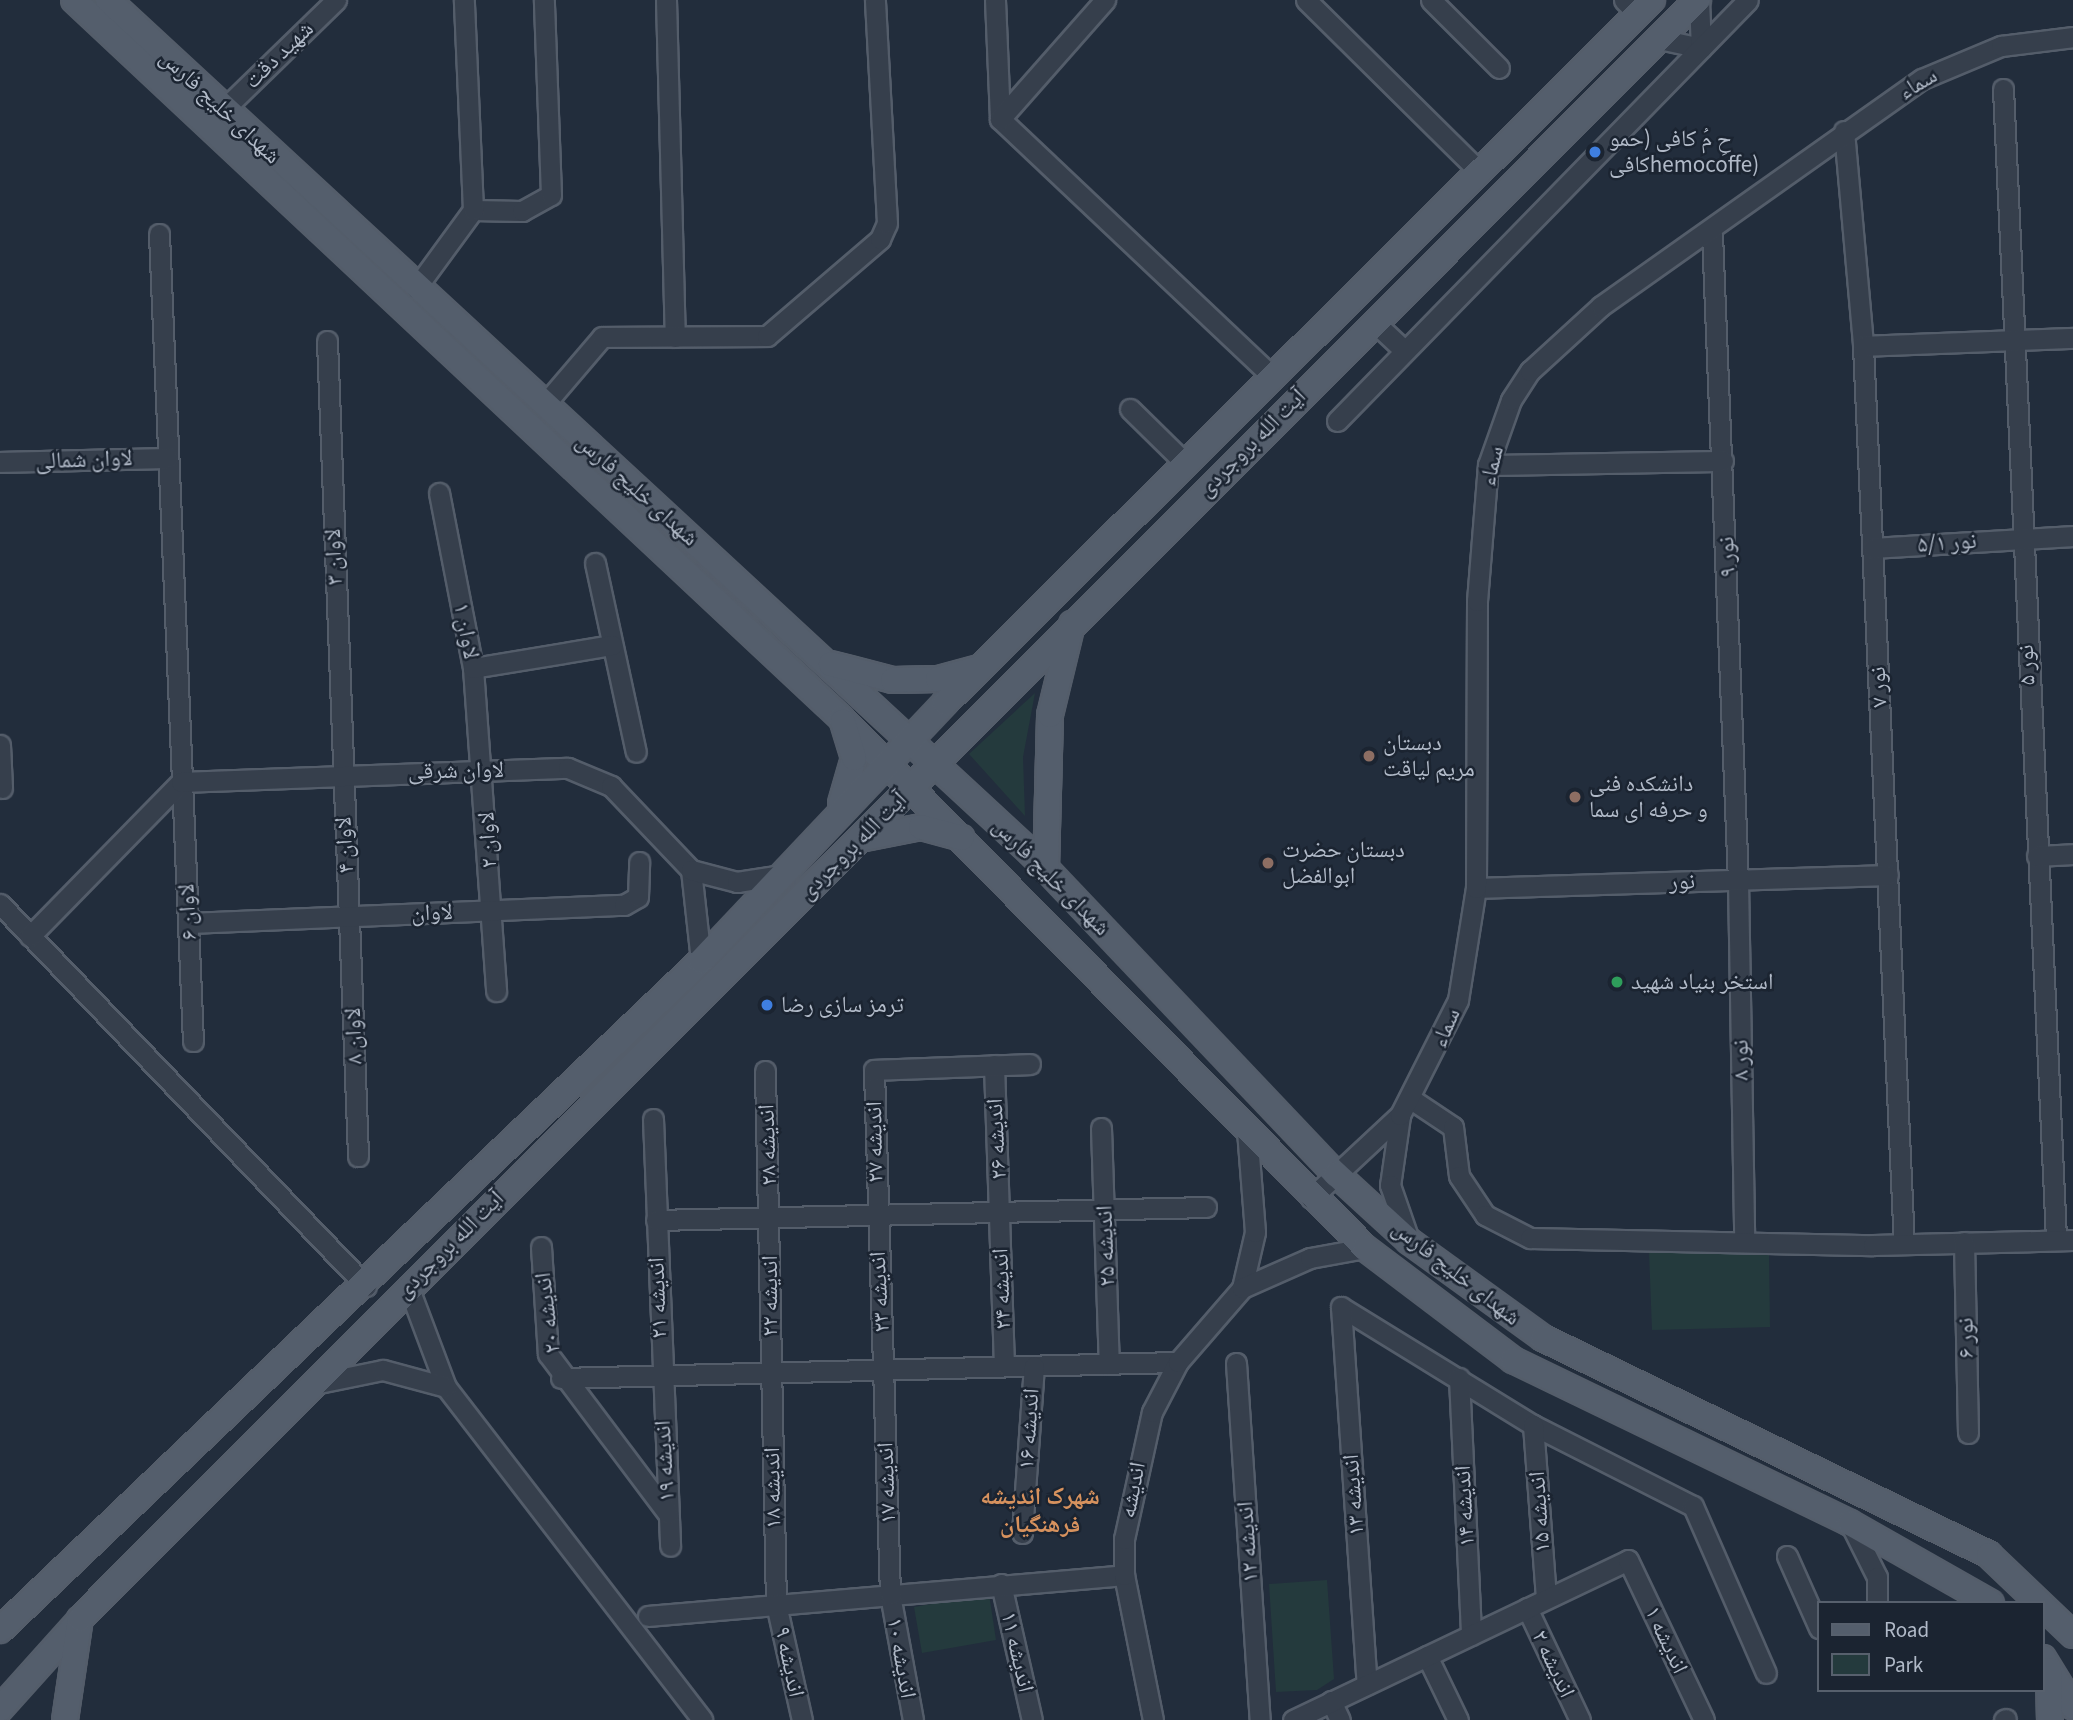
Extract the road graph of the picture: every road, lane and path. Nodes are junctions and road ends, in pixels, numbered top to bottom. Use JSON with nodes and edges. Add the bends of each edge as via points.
{"nodes":[{"id":1,"x":74,"y":0,"type":"edge"},
{"id":2,"x":108,"y":0,"type":"edge"},
{"id":3,"x":336,"y":0,"type":"edge"},
{"id":4,"x":464,"y":0,"type":"edge"},
{"id":5,"x":544,"y":0,"type":"edge"},
{"id":6,"x":666,"y":0,"type":"edge"},
{"id":7,"x":875,"y":0,"type":"edge"},
{"id":8,"x":995,"y":0,"type":"edge"},
{"id":9,"x":1105,"y":0,"type":"edge"},
{"id":10,"x":1306,"y":0,"type":"edge"},
{"id":11,"x":1431,"y":0,"type":"edge"},
{"id":12,"x":1698,"y":0,"type":"edge"},
{"id":13,"x":1748,"y":0,"type":"edge"},
{"id":14,"x":1638,"y":5,"type":"edge"},
{"id":15,"x":2073,"y":37,"type":"edge"},
{"id":16,"x":1659,"y":39,"type":"junction"},
{"id":17,"x":1702,"y":48,"type":"junction"},
{"id":18,"x":1499,"y":68,"type":"dead end"},
{"id":19,"x":2003,"y":89,"type":"dead end"},
{"id":20,"x":222,"y":111,"type":"junction"},
{"id":21,"x":1000,"y":119,"type":"junction"},
{"id":22,"x":1844,"y":131,"type":"junction"},
{"id":23,"x":1480,"y":172,"type":"junction"},
{"id":24,"x":473,"y":210,"type":"junction"},
{"id":25,"x":159,"y":234,"type":"dead end"},
{"id":26,"x":1712,"y":234,"type":"junction"},
{"id":27,"x":362,"y":253,"type":"junction"},
{"id":28,"x":416,"y":288,"type":"junction"},
{"id":29,"x":1374,"y":322,"type":"junction"},
{"id":30,"x":675,"y":337,"type":"junction"},
{"id":31,"x":2073,"y":338,"type":"edge"},
{"id":32,"x":327,"y":341,"type":"dead end"},
{"id":33,"x":2013,"y":341,"type":"junction"},
{"id":34,"x":1863,"y":346,"type":"junction"},
{"id":35,"x":1405,"y":351,"type":"junction"},
{"id":36,"x":1273,"y":377,"type":"junction"},
{"id":37,"x":544,"y":405,"type":"junction"},
{"id":38,"x":1130,"y":409,"type":"dead end"},
{"id":39,"x":1337,"y":421,"type":"dead end"},
{"id":40,"x":169,"y":458,"type":"junction"},
{"id":41,"x":1723,"y":461,"type":"junction"},
{"id":42,"x":0,"y":462,"type":"edge"},
{"id":43,"x":1186,"y":464,"type":"junction"},
{"id":44,"x":1488,"y":465,"type":"junction"},
{"id":45,"x":439,"y":493,"type":"dead end"},
{"id":46,"x":2073,"y":537,"type":"edge"},
{"id":47,"x":2021,"y":538,"type":"junction"},
{"id":48,"x":1873,"y":548,"type":"junction"},
{"id":49,"x":595,"y":563,"type":"dead end"},
{"id":50,"x":1072,"y":622,"type":"junction"},
{"id":51,"x":612,"y":645,"type":"junction"},
{"id":52,"x":825,"y":662,"type":"junction"},
{"id":53,"x":984,"y":666,"type":"junction"},
{"id":54,"x":473,"y":668,"type":"junction"},
{"id":55,"x":953,"y":696,"type":"junction"},
{"id":56,"x":841,"y":718,"type":"junction"},
{"id":57,"x":977,"y":720,"type":"junction"},
{"id":58,"x":909,"y":740,"type":"junction"},
{"id":59,"x":0,"y":745,"type":"edge"},
{"id":60,"x":636,"y":752,"type":"dead end"},
{"id":61,"x":887,"y":763,"type":"junction"},
{"id":62,"x":935,"y":764,"type":"junction"},
{"id":63,"x":484,"y":771,"type":"junction"},
{"id":64,"x":341,"y":773,"type":"junction"},
{"id":65,"x":181,"y":782,"type":"junction"},
{"id":66,"x":912,"y":787,"type":"junction"},
{"id":67,"x":2,"y":788,"type":"dead end"},
{"id":68,"x":832,"y":821,"type":"junction"},
{"id":69,"x":965,"y":839,"type":"junction"},
{"id":70,"x":860,"y":840,"type":"junction"},
{"id":71,"x":2073,"y":854,"type":"edge"},
{"id":72,"x":2037,"y":856,"type":"junction"},
{"id":73,"x":639,"y":862,"type":"dead end"},
{"id":74,"x":1046,"y":869,"type":"junction"},
{"id":75,"x":691,"y":870,"type":"junction"},
{"id":76,"x":782,"y":875,"type":"junction"},
{"id":77,"x":1888,"y":875,"type":"junction"},
{"id":78,"x":1738,"y":881,"type":"junction"},
{"id":79,"x":1476,"y":888,"type":"junction"},
{"id":80,"x":0,"y":904,"type":"edge"},
{"id":81,"x":492,"y":910,"type":"junction"},
{"id":82,"x":349,"y":916,"type":"junction"},
{"id":83,"x":190,"y":923,"type":"junction"},
{"id":84,"x":30,"y":936,"type":"junction"},
{"id":85,"x":701,"y":961,"type":"junction"},
{"id":86,"x":496,"y":991,"type":"dead end"},
{"id":87,"x":193,"y":1041,"type":"dead end"},
{"id":88,"x":1030,"y":1064,"type":"dead end"},
{"id":89,"x":994,"y":1065,"type":"junction"},
{"id":90,"x":765,"y":1071,"type":"dead end"},
{"id":91,"x":1405,"y":1107,"type":"junction"},
{"id":92,"x":653,"y":1118,"type":"dead end"},
{"id":93,"x":1101,"y":1128,"type":"dead end"},
{"id":94,"x":1247,"y":1131,"type":"junction"},
{"id":95,"x":358,"y":1156,"type":"dead end"},
{"id":96,"x":1336,"y":1174,"type":"junction"},
{"id":97,"x":1311,"y":1198,"type":"junction"},
{"id":98,"x":1206,"y":1207,"type":"dead end"},
{"id":99,"x":1105,"y":1210,"type":"junction"},
{"id":100,"x":1000,"y":1213,"type":"junction"},
{"id":101,"x":877,"y":1214,"type":"junction"},
{"id":102,"x":770,"y":1219,"type":"junction"},
{"id":103,"x":656,"y":1220,"type":"junction"},
{"id":104,"x":1744,"y":1240,"type":"junction"},
{"id":105,"x":2064,"y":1240,"type":"edge"},
{"id":106,"x":1409,"y":1241,"type":"junction"},
{"id":107,"x":1964,"y":1242,"type":"junction"},
{"id":108,"x":1904,"y":1244,"type":"junction"},
{"id":109,"x":541,"y":1247,"type":"dead end"},
{"id":110,"x":1365,"y":1248,"type":"junction"},
{"id":111,"x":366,"y":1286,"type":"junction"},
{"id":112,"x":408,"y":1286,"type":"junction"},
{"id":113,"x":1242,"y":1288,"type":"junction"},
{"id":114,"x":1178,"y":1362,"type":"junction"},
{"id":115,"x":1236,"y":1363,"type":"dead end"},
{"id":116,"x":1109,"y":1364,"type":"junction"},
{"id":117,"x":1004,"y":1366,"type":"junction"},
{"id":118,"x":1034,"y":1366,"type":"junction"},
{"id":119,"x":884,"y":1370,"type":"junction"},
{"id":120,"x":771,"y":1373,"type":"junction"},
{"id":121,"x":660,"y":1375,"type":"junction"},
{"id":122,"x":561,"y":1378,"type":"junction"},
{"id":123,"x":1459,"y":1378,"type":"junction"},
{"id":124,"x":310,"y":1385,"type":"junction"},
{"id":125,"x":446,"y":1387,"type":"junction"},
{"id":126,"x":1533,"y":1425,"type":"junction"},
{"id":127,"x":1968,"y":1433,"type":"dead end"},
{"id":128,"x":668,"y":1514,"type":"junction"},
{"id":129,"x":1850,"y":1523,"type":"junction"},
{"id":130,"x":1022,"y":1533,"type":"dead end"},
{"id":131,"x":670,"y":1546,"type":"dead end"},
{"id":132,"x":1787,"y":1556,"type":"dead end"},
{"id":133,"x":1124,"y":1575,"type":"junction"},
{"id":134,"x":1001,"y":1584,"type":"junction"},
{"id":135,"x":890,"y":1595,"type":"junction"},
{"id":136,"x":1546,"y":1598,"type":"junction"},
{"id":137,"x":1877,"y":1601,"type":"edge"},
{"id":138,"x":1987,"y":1601,"type":"edge"},
{"id":139,"x":2037,"y":1601,"type":"edge"},
{"id":140,"x":776,"y":1604,"type":"junction"},
{"id":141,"x":1527,"y":1608,"type":"junction"},
{"id":142,"x":2045,"y":1608,"type":"edge"},
{"id":143,"x":648,"y":1616,"type":"dead end"},
{"id":144,"x":80,"y":1619,"type":"junction"},
{"id":145,"x":1818,"y":1626,"type":"edge"},
{"id":146,"x":0,"y":1630,"type":"edge"},
{"id":147,"x":1471,"y":1635,"type":"junction"},
{"id":148,"x":2073,"y":1635,"type":"edge"},
{"id":149,"x":1427,"y":1656,"type":"junction"},
{"id":150,"x":2046,"y":1662,"type":"edge"},
{"id":151,"x":1766,"y":1673,"type":"dead end"},
{"id":152,"x":1367,"y":1684,"type":"junction"},
{"id":153,"x":1331,"y":1701,"type":"junction"},
{"id":154,"x":2073,"y":1707,"type":"edge"},
{"id":155,"x":0,"y":1709,"type":"edge"},
{"id":156,"x":65,"y":1720,"type":"edge"},
{"id":157,"x":702,"y":1720,"type":"edge"},
{"id":158,"x":802,"y":1720,"type":"edge"},
{"id":159,"x":913,"y":1720,"type":"edge"},
{"id":160,"x":1032,"y":1720,"type":"edge"},
{"id":161,"x":1153,"y":1720,"type":"edge"},
{"id":162,"x":1260,"y":1720,"type":"edge"},
{"id":163,"x":1293,"y":1720,"type":"edge"},
{"id":164,"x":1340,"y":1720,"type":"edge"},
{"id":165,"x":1458,"y":1720,"type":"edge"},
{"id":166,"x":1580,"y":1720,"type":"edge"},
{"id":167,"x":1704,"y":1720,"type":"edge"},
{"id":168,"x":2050,"y":1720,"type":"edge"}],
"edges":[{"from":1,"to":27,"type":"main road","name":"شهدای خلیج فارس"},
{"from":2,"to":20,"type":"main road","name":"شهدای خلیج فارس"},
{"from":3,"to":20,"type":"street","name":"شهید دقت"},
{"from":4,"to":24,"type":"street"},
{"from":5,"to":24,"type":"street","via":[[551,195],[522,211]]},
{"from":6,"to":30,"type":"street"},
{"from":7,"to":30,"type":"street","via":[[887,223],[880,239],[767,336]]},
{"from":8,"to":21,"type":"street"},
{"from":9,"to":21,"type":"street"},
{"from":10,"to":23,"type":"street"},
{"from":11,"to":18,"type":"street"},
{"from":12,"to":16,"type":"main road","name":"آیت الله بروجردی"},
{"from":12,"to":17,"type":"street"},
{"from":13,"to":17,"type":"street"},
{"from":14,"to":23,"type":"main road","name":"آیت الله بروجردی"},
{"from":15,"to":22,"type":"street","name":"سماء","via":[[2001,46],[1964,58]]},
{"from":16,"to":17,"type":"street"},
{"from":16,"to":29,"type":"main road","name":"آیت الله بروجردی"},
{"from":17,"to":35,"type":"street"},
{"from":19,"to":33,"type":"street","name":"نور ۵"},
{"from":20,"to":27,"type":"main road","name":"شهدای خلیج فارس"},
{"from":21,"to":36,"type":"street"},
{"from":22,"to":26,"type":"street","name":"سماء"},
{"from":22,"to":34,"type":"street","name":"نور ۷"},
{"from":23,"to":36,"type":"main road","name":"آیت الله بروجردی"},
{"from":24,"to":28,"type":"street"},
{"from":25,"to":40,"type":"street"},
{"from":26,"to":41,"type":"street","name":"نور ۹"},
{"from":26,"to":44,"type":"street","name":"سماء","via":[[1552,345],[1511,400]]},
{"from":27,"to":28,"type":"main road","name":"شهدای خلیج فارس"},
{"from":27,"to":56,"type":"main road","name":"شهدای خلیج فارس"},
{"from":28,"to":37,"type":"main road","name":"شهدای خلیج فارس"},
{"from":29,"to":35,"type":"street"},
{"from":29,"to":50,"type":"main road","name":"آیت الله بروجردی"},
{"from":30,"to":37,"type":"street","via":[[602,337]]},
{"from":31,"to":33,"type":"street"},
{"from":32,"to":64,"type":"street","name":"لاوان ۳"},
{"from":33,"to":34,"type":"street"},
{"from":33,"to":47,"type":"street","name":"نور ۵"},
{"from":34,"to":48,"type":"street","name":"نور ۷"},
{"from":35,"to":39,"type":"street"},
{"from":36,"to":43,"type":"main road","name":"آیت الله بروجردی"},
{"from":37,"to":52,"type":"main road","name":"شهدای خلیج فارس"},
{"from":38,"to":43,"type":"street"},
{"from":40,"to":42,"type":"street","name":"لاوان شمالی"},
{"from":40,"to":65,"type":"street"},
{"from":41,"to":44,"type":"street"},
{"from":41,"to":78,"type":"street","name":"نور ۹"},
{"from":43,"to":53,"type":"main road","name":"آیت الله بروجردی"},
{"from":44,"to":79,"type":"street","name":"سماء","via":[[1477,601]]},
{"from":45,"to":54,"type":"street","name":"لاوان ۱"},
{"from":46,"to":47,"type":"street","name":"نور ۵/۱"},
{"from":47,"to":48,"type":"street","name":"نور ۵/۱"},
{"from":47,"to":72,"type":"street","name":"نور ۵"},
{"from":48,"to":77,"type":"street","name":"نور ۷"},
{"from":49,"to":51,"type":"street"},
{"from":50,"to":57,"type":"main road","name":"آیت الله بروجردی"},
{"from":50,"to":74,"type":"main road","via":[[1051,715]]},
{"from":51,"to":54,"type":"street"},
{"from":51,"to":60,"type":"street"},
{"from":52,"to":53,"type":"main road","via":[[893,680],[938,679]]},
{"from":52,"to":58,"type":"main road","name":"شهدای خلیج فارس"},
{"from":53,"to":55,"type":"main road","name":"آیت الله بروجردی"},
{"from":54,"to":63,"type":"street","name":"لاوان ۱"},
{"from":55,"to":57,"type":"main road","via":[[962,713]]},
{"from":55,"to":58,"type":"main road","name":"آیت الله بروجردی"},
{"from":56,"to":61,"type":"main road","name":"شهدای خلیج فارس"},
{"from":56,"to":68,"type":"main road","via":[[853,776]]},
{"from":57,"to":62,"type":"main road","name":"آیت الله بروجردی"},
{"from":58,"to":61,"type":"main road","name":"آیت الله بروجردی"},
{"from":58,"to":62,"type":"main road","name":"شهدای خلیج فارس"},
{"from":59,"to":67,"type":"street"},
{"from":61,"to":66,"type":"main road","name":"شهدای خلیج فارس"},
{"from":61,"to":68,"type":"main road","name":"آیت الله بروجردی"},
{"from":62,"to":66,"type":"main road","name":"آیت الله بروجردی"},
{"from":62,"to":74,"type":"main road","name":"شهدای خلیج فارس"},
{"from":63,"to":64,"type":"street","name":"لاوان شرقی"},
{"from":63,"to":75,"type":"street","name":"لاوان شرقی","via":[[568,768],[611,786]]},
{"from":63,"to":81,"type":"street","name":"لاوان ۲"},
{"from":64,"to":65,"type":"street","name":"لاوان شرقی"},
{"from":64,"to":82,"type":"street","name":"لاوان ۴"},
{"from":65,"to":83,"type":"street","name":"لاوان ۶"},
{"from":65,"to":84,"type":"street"},
{"from":66,"to":69,"type":"main road","name":"شهدای خلیج فارس"},
{"from":66,"to":70,"type":"main road","name":"آیت الله بروجردی"},
{"from":68,"to":76,"type":"main road","name":"آیت الله بروجردی"},
{"from":69,"to":70,"type":"main road","via":[[921,827]]},
{"from":69,"to":94,"type":"main road","name":"شهدای خلیج فارس"},
{"from":70,"to":112,"type":"main road","name":"آیت الله بروجردی"},
{"from":71,"to":72,"type":"street"},
{"from":72,"to":105,"type":"street","name":"نور ۵"},
{"from":73,"to":81,"type":"street","name":"لاوان","via":[[638,897],[624,905]]},
{"from":74,"to":96,"type":"main road","name":"شهدای خلیج فارس"},
{"from":75,"to":76,"type":"street","via":[[737,882]]},
{"from":75,"to":85,"type":"street"},
{"from":76,"to":85,"type":"main road","name":"آیت الله بروجردی"},
{"from":77,"to":78,"type":"street","name":"نور"},
{"from":77,"to":108,"type":"street","name":"نور ۷"},
{"from":78,"to":79,"type":"street","name":"نور"},
{"from":78,"to":104,"type":"street","name":"نور ۸"},
{"from":79,"to":91,"type":"street","name":"سماء","via":[[1458,1000]]},
{"from":80,"to":84,"type":"street"},
{"from":81,"to":82,"type":"street","name":"لاوان"},
{"from":81,"to":86,"type":"street"},
{"from":82,"to":83,"type":"street","name":"لاوان"},
{"from":82,"to":95,"type":"street","name":"لاوان ۸"},
{"from":83,"to":87,"type":"street","name":"لاوان ۶"},
{"from":84,"to":111,"type":"street"},
{"from":85,"to":111,"type":"main road","name":"آیت الله بروجردی"},
{"from":88,"to":89,"type":"street"},
{"from":89,"to":100,"type":"street","name":"اندیشه ۲۶"},
{"from":89,"to":101,"type":"street","name":"اندیشه ۲۷","via":[[874,1070]]},
{"from":90,"to":102,"type":"street","name":"اندیشه ۲۸"},
{"from":91,"to":96,"type":"street","name":"سماء"},
{"from":91,"to":104,"type":"street","via":[[1453,1127],[1458,1176],[1485,1215],[1514,1232],[1530,1238]]},
{"from":91,"to":106,"type":"street","via":[[1390,1185]]},
{"from":92,"to":103,"type":"street","name":"اندیشه ۲۱"},
{"from":93,"to":99,"type":"street","name":"اندیشه ۲۵"},
{"from":94,"to":97,"type":"main road","name":"شهدای خلیج فارس"},
{"from":94,"to":113,"type":"street","name":"اندیشه","via":[[1255,1232]]},
{"from":96,"to":97,"type":"street","name":"سماء"},
{"from":96,"to":106,"type":"main road","name":"شهدای خلیج فارس"},
{"from":97,"to":110,"type":"main road","name":"شهدای خلیج فارس"},
{"from":98,"to":99,"type":"street"},
{"from":99,"to":100,"type":"street"},
{"from":99,"to":116,"type":"street","name":"اندیشه ۲۵"},
{"from":100,"to":101,"type":"street"},
{"from":100,"to":117,"type":"street","name":"اندیشه ۲۴"},
{"from":101,"to":102,"type":"street"},
{"from":101,"to":119,"type":"street","name":"اندیشه ۲۳"},
{"from":102,"to":103,"type":"street"},
{"from":102,"to":120,"type":"street","name":"اندیشه ۲۲"},
{"from":103,"to":121,"type":"street","name":"اندیشه ۲۱"},
{"from":104,"to":108,"type":"street"},
{"from":105,"to":107,"type":"street"},
{"from":106,"to":139,"type":"main road","name":"شهدای خلیج فارس","via":[[1544,1338],[1989,1555]]},
{"from":107,"to":108,"type":"street"},
{"from":107,"to":127,"type":"street","name":"نور ۶"},
{"from":109,"to":122,"type":"street","name":"اندیشه ۲۰","via":[[548,1354]]},
{"from":110,"to":113,"type":"street","name":"اندیشه","via":[[1310,1258]]},
{"from":110,"to":129,"type":"main road","name":"شهدای خلیج فارس","via":[[1513,1360]]},
{"from":111,"to":146,"type":"main road","name":"آیت الله بروجردی"},
{"from":112,"to":124,"type":"main road","name":"آیت الله بروجردی"},
{"from":112,"to":125,"type":"street"},
{"from":113,"to":114,"type":"street","name":"اندیشه"},
{"from":114,"to":116,"type":"street"},
{"from":114,"to":133,"type":"street","name":"اندیشه","via":[[1152,1412],[1132,1480]]},
{"from":115,"to":162,"type":"street","name":"اندیشه ۱۲"},
{"from":116,"to":118,"type":"street"},
{"from":117,"to":118,"type":"street"},
{"from":117,"to":119,"type":"street"},
{"from":118,"to":130,"type":"street","name":"اندیشه ۱۶"},
{"from":119,"to":120,"type":"street"},
{"from":119,"to":135,"type":"street","name":"اندیشه ۱۷"},
{"from":120,"to":121,"type":"street"},
{"from":120,"to":140,"type":"street","name":"اندیشه ۱۸"},
{"from":121,"to":122,"type":"street"},
{"from":121,"to":128,"type":"street","name":"اندیشه ۱۹"},
{"from":122,"to":128,"type":"street","name":"اندیشه ۲۰"},
{"from":123,"to":126,"type":"street"},
{"from":123,"to":147,"type":"street","name":"اندیشه ۱۴"},
{"from":123,"to":152,"type":"street","name":"اندیشه ۱۳","via":[[1341,1307]]},
{"from":124,"to":125,"type":"street","via":[[383,1370]]},
{"from":124,"to":144,"type":"main road","name":"آیت الله بروجردی"},
{"from":125,"to":157,"type":"street"},
{"from":126,"to":136,"type":"street","name":"اندیشه ۱۵"},
{"from":126,"to":151,"type":"street","via":[[1693,1506]]},
{"from":128,"to":131,"type":"street","name":"اندیشه ۱۹"},
{"from":129,"to":137,"type":"street","via":[[1877,1577]]},
{"from":129,"to":138,"type":"main road","name":"شهدای خلیج فارس"},
{"from":132,"to":145,"type":"street"},
{"from":133,"to":134,"type":"street"},
{"from":133,"to":161,"type":"street","name":"اندیشه"},
{"from":134,"to":135,"type":"street"},
{"from":134,"to":160,"type":"street","name":"اندیشه ۱۱"},
{"from":135,"to":140,"type":"street"},
{"from":135,"to":159,"type":"street","name":"اندیشه ۱۰"},
{"from":136,"to":141,"type":"street"},
{"from":136,"to":167,"type":"street","name":"اندیشه ۱","via":[[1628,1560]]},
{"from":140,"to":143,"type":"street"},
{"from":140,"to":158,"type":"street","name":"اندیشه ۹"},
{"from":141,"to":147,"type":"street"},
{"from":141,"to":166,"type":"street","name":"اندیشه ۲"},
{"from":142,"to":148,"type":"main road","name":"شهدای خلیج فارس"},
{"from":144,"to":155,"type":"main road","name":"آیت الله بروجردی"},
{"from":144,"to":156,"type":"main road"},
{"from":147,"to":149,"type":"street"},
{"from":149,"to":152,"type":"street"},
{"from":149,"to":165,"type":"street"},
{"from":150,"to":154,"type":"main road"},
{"from":150,"to":168,"type":"main road"},
{"from":152,"to":153,"type":"street"},
{"from":153,"to":163,"type":"street"},
{"from":153,"to":164,"type":"street"}]}
